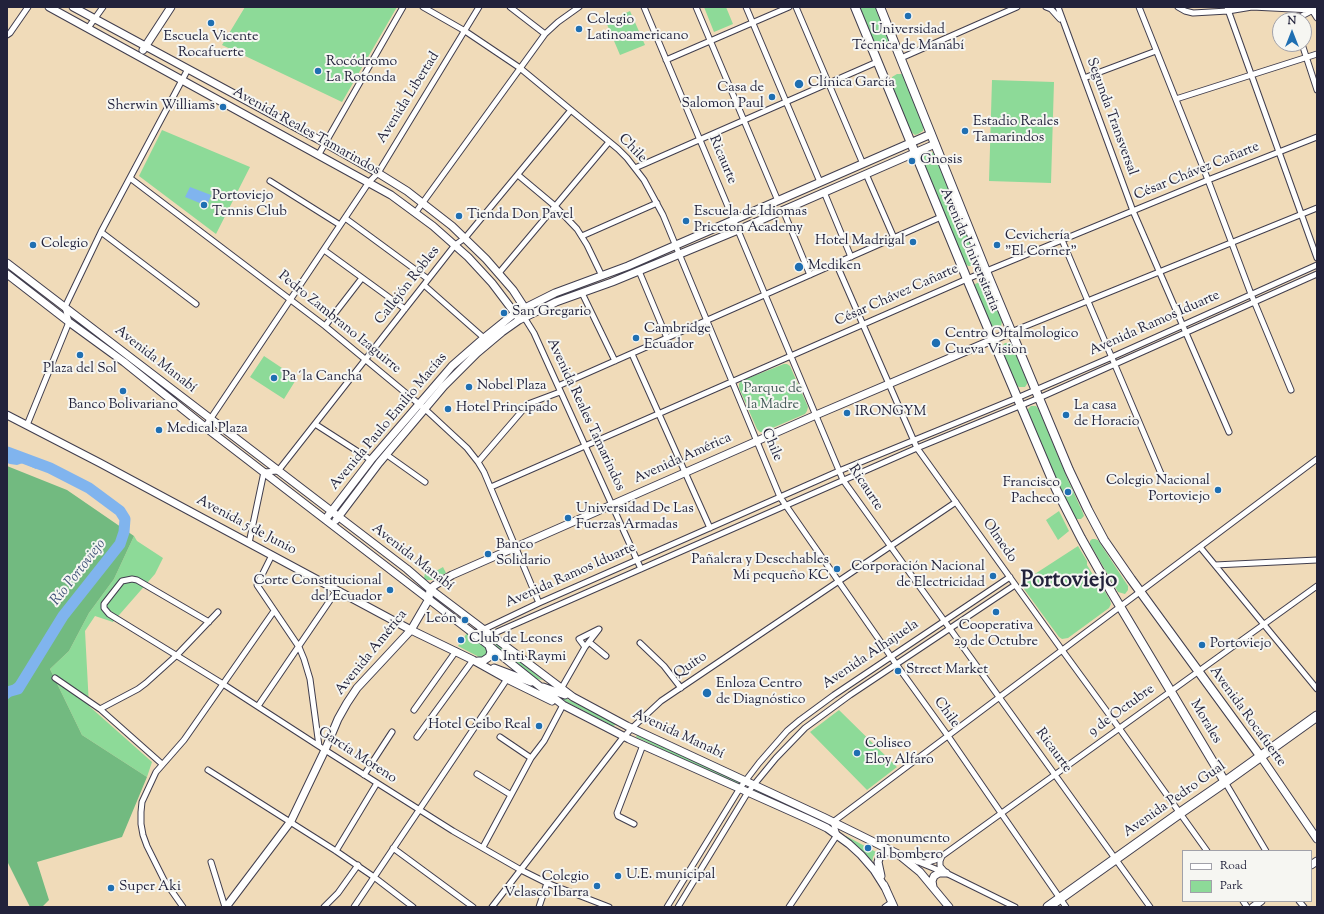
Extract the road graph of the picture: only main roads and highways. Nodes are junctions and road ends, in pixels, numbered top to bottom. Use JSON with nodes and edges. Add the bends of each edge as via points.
{"nodes":[{"id":1,"x":50,"y":7,"type":"edge"},
{"id":2,"x":72,"y":7,"type":"edge"},
{"id":3,"x":171,"y":7,"type":"edge"},
{"id":4,"x":855,"y":7,"type":"edge"},
{"id":5,"x":880,"y":7,"type":"edge"},
{"id":6,"x":145,"y":47,"type":"junction"},
{"id":7,"x":139,"y":56,"type":"junction"},
{"id":8,"x":931,"y":134,"type":"junction"},
{"id":9,"x":908,"y":144,"type":"junction"},
{"id":10,"x":935,"y":144,"type":"junction"},
{"id":11,"x":912,"y":154,"type":"junction"},
{"id":12,"x":8,"y":265,"type":"edge"},
{"id":13,"x":7,"y":274,"type":"edge"},
{"id":14,"x":524,"y":307,"type":"junction"},
{"id":15,"x":515,"y":313,"type":"junction"},
{"id":16,"x":524,"y":317,"type":"junction"},
{"id":17,"x":1011,"y":332,"type":"junction"},
{"id":18,"x":992,"y":340,"type":"junction"},
{"id":19,"x":7,"y":415,"type":"edge"},
{"id":20,"x":331,"y":512,"type":"junction"},
{"id":21,"x":338,"y":516,"type":"junction"},
{"id":22,"x":326,"y":519,"type":"junction"},
{"id":23,"x":333,"y":524,"type":"junction"},
{"id":24,"x":430,"y":589,"type":"junction"},
{"id":25,"x":1140,"y":592,"type":"joint"},
{"id":26,"x":430,"y":599,"type":"junction"},
{"id":27,"x":1121,"y":606,"type":"joint"},
{"id":28,"x":410,"y":630,"type":"junction"},
{"id":29,"x":487,"y":644,"type":"junction"},
{"id":30,"x":476,"y":660,"type":"junction"},
{"id":31,"x":538,"y":685,"type":"junction"},
{"id":32,"x":573,"y":698,"type":"junction"},
{"id":33,"x":563,"y":706,"type":"junction"},
{"id":34,"x":1317,"y":716,"type":"edge"},
{"id":35,"x":1261,"y":757,"type":"junction"},
{"id":36,"x":1225,"y":782,"type":"junction"},
{"id":37,"x":1317,"y":839,"type":"edge"},
{"id":38,"x":898,"y":854,"type":"junction"},
{"id":39,"x":946,"y":873,"type":"road end"},
{"id":40,"x":933,"y":887,"type":"junction"},
{"id":41,"x":886,"y":889,"type":"junction"},
{"id":42,"x":893,"y":905,"type":"edge"},
{"id":43,"x":227,"y":907,"type":"edge"},
{"id":44,"x":948,"y":907,"type":"edge"},
{"id":45,"x":1048,"y":907,"type":"edge"}],
"edges":[{"from":1,"to":7,"type":"main road","name":"Avenida Reales Tamarindos"},
{"from":2,"to":6,"type":"main road","name":"Avenida Reales Tamarindos"},
{"from":3,"to":6,"type":"main road"},
{"from":4,"to":9,"type":"main road","name":"Avenida Universitaria"},
{"from":5,"to":8,"type":"main road","name":"Avenida Universitaria"},
{"from":6,"to":7,"type":"main road"},
{"from":6,"to":14,"type":"main road","name":"Avenida Reales Tamarindos","via":[[325,143],[407,191],[465,238],[499,273]]},
{"from":7,"to":15,"type":"main road","name":"Avenida Reales Tamarindos","via":[[369,182],[416,212],[486,276]]},
{"from":8,"to":9,"type":"main road","name":"Avenida Paulo Emilio Macías"},
{"from":8,"to":10,"type":"main road","name":"Avenida Universitaria"},
{"from":9,"to":11,"type":"main road","name":"Avenida Universitaria"},
{"from":9,"to":14,"type":"main road","name":"Avenida Paulo Emilio Macías","via":[[628,266]]},
{"from":10,"to":11,"type":"main road","name":"Avenida Paulo Emilio Macías"},
{"from":10,"to":17,"type":"main road","name":"Avenida Universitaria"},
{"from":11,"to":16,"type":"main road","name":"Avenida Paulo Emilio Macías","via":[[738,230]]},
{"from":11,"to":18,"type":"main road","name":"Avenida Universitaria"},
{"from":12,"to":20,"type":"main road","name":"Avenida Manabí"},
{"from":13,"to":22,"type":"main road","name":"Avenida Manabí"},
{"from":14,"to":15,"type":"main road","name":"Avenida Paulo Emilio Macías"},
{"from":14,"to":16,"type":"main road","name":"Avenida Reales Tamarindos"},
{"from":15,"to":16,"type":"main road","name":"Avenida Reales Tamarindos"},
{"from":15,"to":20,"type":"main road","name":"Avenida Paulo Emilio Macías","via":[[452,366],[418,403]]},
{"from":16,"to":21,"type":"main road","name":"Avenida Paulo Emilio Macías","via":[[466,363]]},
{"from":17,"to":18,"type":"main road","name":"Avenida América"},
{"from":17,"to":25,"type":"main road","name":"Avenida Universitaria","via":[[1093,521]]},
{"from":18,"to":24,"type":"main road","name":"Avenida América","via":[[452,575]]},
{"from":18,"to":27,"type":"main road","name":"Avenida Universitaria","via":[[1067,511]]},
{"from":19,"to":28,"type":"main road","name":"Avenida 5 de Junio"},
{"from":20,"to":21,"type":"main road","name":"Avenida Manabí"},
{"from":20,"to":22,"type":"main road","name":"Avenida Paulo Emilio Macías"},
{"from":21,"to":23,"type":"main road","name":"Avenida Paulo Emilio Macías"},
{"from":21,"to":24,"type":"main road","name":"Avenida Manabí"},
{"from":22,"to":23,"type":"main road","name":"Avenida Manabí"},
{"from":23,"to":26,"type":"main road","name":"Avenida Manabí"},
{"from":24,"to":26,"type":"main road"},
{"from":24,"to":32,"type":"main road","name":"Avenida Manabí"},
{"from":25,"to":35,"type":"main road","name":"Avenida Rocafuerte"},
{"from":26,"to":28,"type":"main road","name":"Avenida América"},
{"from":26,"to":29,"type":"main road","name":"Avenida Manabí"},
{"from":27,"to":36,"type":"main road","name":"Morales"},
{"from":28,"to":30,"type":"main road","name":"Avenida 5 de Junio"},
{"from":28,"to":43,"type":"main road","name":"Avenida América","via":[[352,696],[322,748],[291,821]]},
{"from":29,"to":30,"type":"main road","via":[[491,650],[489,657],[483,661]]},
{"from":29,"to":31,"type":"main road","name":"Avenida Manabí"},
{"from":30,"to":31,"type":"main road","name":"Avenida 5 de Junio"},
{"from":30,"to":33,"type":"main road","name":"Avenida 5 de Junio","via":[[507,679]]},
{"from":31,"to":32,"type":"main road","name":"Avenida 5 de Junio"},
{"from":31,"to":33,"type":"main road","name":"Avenida Manabí"},
{"from":32,"to":38,"type":"main road","name":"Avenida Manabí"},
{"from":33,"to":41,"type":"main road","name":"Avenida Manabí","via":[[827,828],[861,855]]},
{"from":34,"to":35,"type":"highway","name":"Avenida Pedro Gual"},
{"from":35,"to":36,"type":"highway","name":"Avenida Pedro Gual"},
{"from":35,"to":37,"type":"main road","name":"Avenida Rocafuerte"},
{"from":36,"to":45,"type":"highway","name":"Avenida Pedro Gual"},
{"from":38,"to":40,"type":"main road","name":"Avenida Manabí","via":[[915,867]]},
{"from":38,"to":41,"type":"main road","via":[[885,852],[878,859],[879,871]]},
{"from":39,"to":40,"type":"main road","via":[[939,872],[934,876]]},
{"from":40,"to":44,"type":"main road","name":"Avenida Manabí"},
{"from":41,"to":42,"type":"main road"}]}
